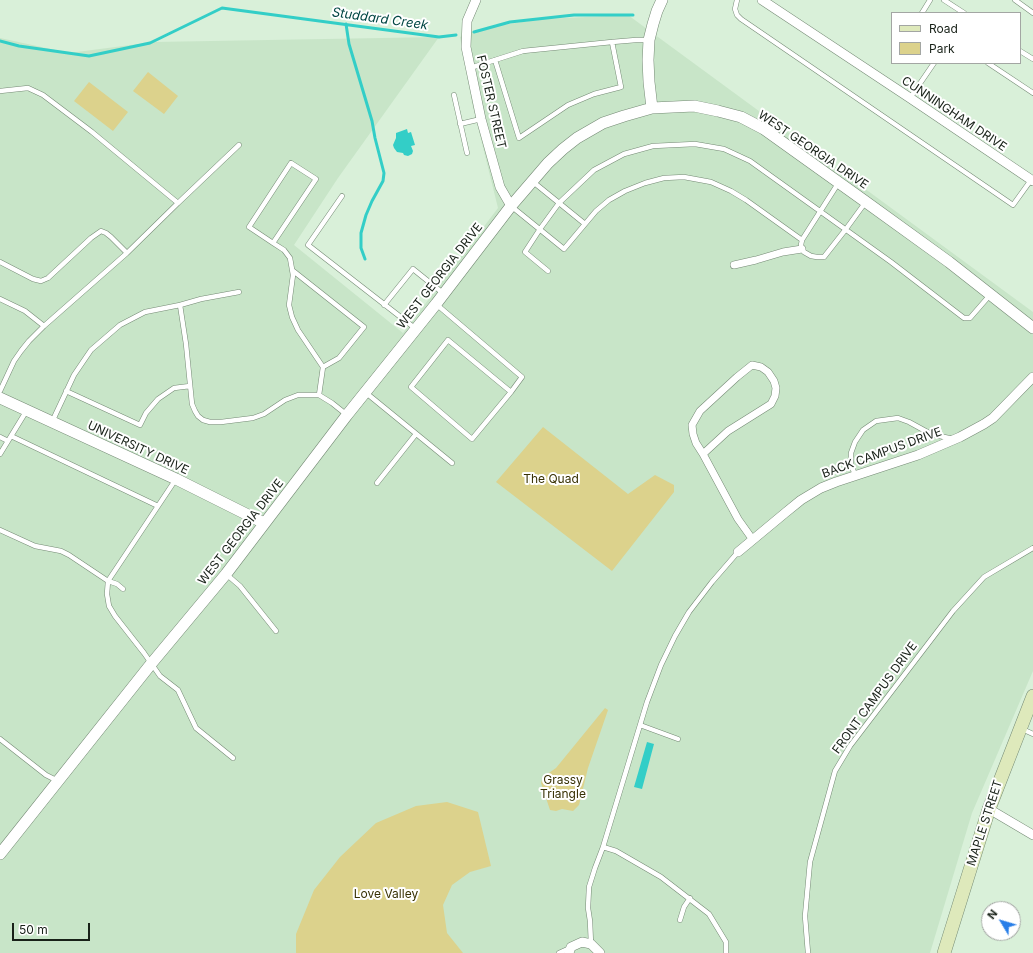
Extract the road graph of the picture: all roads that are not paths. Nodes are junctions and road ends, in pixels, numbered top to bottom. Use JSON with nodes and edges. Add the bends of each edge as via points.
{"nodes":[{"id":1,"x":476,"y":0,"type":"edge"},
{"id":2,"x":662,"y":0,"type":"edge"},
{"id":3,"x":737,"y":0,"type":"edge"},
{"id":4,"x":762,"y":0,"type":"edge"},
{"id":5,"x":930,"y":0,"type":"edge"},
{"id":6,"x":944,"y":0,"type":"edge"},
{"id":7,"x":1015,"y":0,"type":"edge"},
{"id":8,"x":923,"y":12,"type":"edge"},
{"id":9,"x":962,"y":12,"type":"edge"},
{"id":10,"x":1033,"y":14,"type":"edge"},
{"id":11,"x":649,"y":40,"type":"junction"},
{"id":12,"x":612,"y":42,"type":"junction"},
{"id":13,"x":1021,"y":52,"type":"edge"},
{"id":14,"x":1033,"y":59,"type":"edge"},
{"id":15,"x":495,"y":60,"type":"junction"},
{"id":16,"x":933,"y":64,"type":"edge"},
{"id":17,"x":990,"y":64,"type":"edge"},
{"id":18,"x":470,"y":68,"type":"junction"},
{"id":19,"x":0,"y":91,"type":"edge"},
{"id":20,"x":1033,"y":93,"type":"edge"},
{"id":21,"x":454,"y":95,"type":"dead end"},
{"id":22,"x":910,"y":98,"type":"junction"},
{"id":23,"x":652,"y":108,"type":"junction"},
{"id":24,"x":481,"y":120,"type":"junction"},
{"id":25,"x":460,"y":124,"type":"junction"},
{"id":26,"x":239,"y":145,"type":"dead end"},
{"id":27,"x":467,"y":153,"type":"dead end"},
{"id":28,"x":532,"y":181,"type":"junction"},
{"id":29,"x":1032,"y":181,"type":"edge"},
{"id":30,"x":839,"y":182,"type":"junction"},
{"id":31,"x":342,"y":196,"type":"dead end"},
{"id":32,"x":866,"y":202,"type":"junction"},
{"id":33,"x":178,"y":203,"type":"junction"},
{"id":34,"x":559,"y":203,"type":"junction"},
{"id":35,"x":511,"y":206,"type":"junction"},
{"id":36,"x":820,"y":211,"type":"junction"},
{"id":37,"x":585,"y":224,"type":"junction"},
{"id":38,"x":540,"y":229,"type":"junction"},
{"id":39,"x":846,"y":230,"type":"junction"},
{"id":40,"x":802,"y":240,"type":"junction"},
{"id":41,"x":273,"y":243,"type":"junction"},
{"id":42,"x":802,"y":249,"type":"junction"},
{"id":43,"x":127,"y":253,"type":"junction"},
{"id":44,"x":0,"y":262,"type":"edge"},
{"id":45,"x":734,"y":265,"type":"dead end"},
{"id":46,"x":292,"y":270,"type":"junction"},
{"id":47,"x":548,"y":271,"type":"dead end"},
{"id":48,"x":239,"y":292,"type":"dead end"},
{"id":49,"x":444,"y":294,"type":"junction"},
{"id":50,"x":990,"y":295,"type":"junction"},
{"id":51,"x":0,"y":299,"type":"edge"},
{"id":52,"x":436,"y":304,"type":"junction"},
{"id":53,"x":384,"y":305,"type":"junction"},
{"id":54,"x":180,"y":306,"type":"junction"},
{"id":55,"x":44,"y":326,"type":"junction"},
{"id":56,"x":1033,"y":328,"type":"edge"},
{"id":57,"x":416,"y":329,"type":"junction"},
{"id":58,"x":323,"y":367,"type":"junction"},
{"id":59,"x":1033,"y":377,"type":"edge"},
{"id":60,"x":190,"y":386,"type":"junction"},
{"id":61,"x":0,"y":391,"type":"edge"},
{"id":62,"x":66,"y":391,"type":"junction"},
{"id":63,"x":365,"y":392,"type":"junction"},
{"id":64,"x":511,"y":392,"type":"junction"},
{"id":65,"x":320,"y":395,"type":"junction"},
{"id":66,"x":0,"y":398,"type":"edge"},
{"id":67,"x":27,"y":410,"type":"junction"},
{"id":68,"x":347,"y":415,"type":"junction"},
{"id":69,"x":52,"y":422,"type":"junction"},
{"id":70,"x":416,"y":434,"type":"junction"},
{"id":71,"x":11,"y":436,"type":"junction"},
{"id":72,"x":0,"y":437,"type":"edge"},
{"id":73,"x":955,"y":439,"type":"junction"},
{"id":74,"x":8,"y":441,"type":"junction"},
{"id":75,"x":0,"y":454,"type":"edge"},
{"id":76,"x":703,"y":454,"type":"junction"},
{"id":77,"x":452,"y":463,"type":"dead end"},
{"id":78,"x":854,"y":475,"type":"junction"},
{"id":79,"x":176,"y":479,"type":"junction"},
{"id":80,"x":377,"y":483,"type":"dead end"},
{"id":81,"x":158,"y":506,"type":"junction"},
{"id":82,"x":264,"y":523,"type":"junction"},
{"id":83,"x":0,"y":530,"type":"edge"},
{"id":84,"x":752,"y":540,"type":"junction"},
{"id":85,"x":1033,"y":548,"type":"edge"},
{"id":86,"x":738,"y":552,"type":"joint"},
{"id":87,"x":226,"y":574,"type":"junction"},
{"id":88,"x":108,"y":581,"type":"junction"},
{"id":89,"x":123,"y":589,"type":"dead end"},
{"id":90,"x":276,"y":631,"type":"dead end"},
{"id":91,"x":151,"y":664,"type":"junction"},
{"id":92,"x":1033,"y":696,"type":"edge"},
{"id":93,"x":640,"y":725,"type":"junction"},
{"id":94,"x":1020,"y":728,"type":"junction"},
{"id":95,"x":1033,"y":734,"type":"edge"},
{"id":96,"x":0,"y":738,"type":"edge"},
{"id":97,"x":678,"y":739,"type":"dead end"},
{"id":98,"x":233,"y":758,"type":"dead end"},
{"id":99,"x":58,"y":781,"type":"junction"},
{"id":100,"x":989,"y":809,"type":"junction"},
{"id":101,"x":1033,"y":835,"type":"edge"},
{"id":102,"x":603,"y":847,"type":"junction"},
{"id":103,"x":0,"y":854,"type":"edge"},
{"id":104,"x":690,"y":898,"type":"junction"},
{"id":105,"x":680,"y":920,"type":"dead end"},
{"id":106,"x":591,"y":944,"type":"junction"},
{"id":107,"x":570,"y":950,"type":"edge"},
{"id":108,"x":559,"y":953,"type":"edge"},
{"id":109,"x":600,"y":953,"type":"edge"},
{"id":110,"x":726,"y":953,"type":"edge"},
{"id":111,"x":808,"y":953,"type":"edge"},
{"id":112,"x":944,"y":953,"type":"edge"}],
"edges":[{"from":1,"to":18,"type":"street","name":"FOSTER STREET","via":[[467,21],[466,47]]},
{"from":2,"to":11,"type":"street"},
{"from":3,"to":29,"type":"lane","via":[[736,15],[741,19],[1013,205]]},
{"from":4,"to":22,"type":"street","name":"CUNNINGHAM DRIVE"},
{"from":5,"to":8,"type":"lane"},
{"from":6,"to":9,"type":"lane"},
{"from":7,"to":10,"type":"lane"},
{"from":11,"to":12,"type":"lane"},
{"from":11,"to":23,"type":"street"},
{"from":12,"to":15,"type":"lane","via":[[523,51]]},
{"from":12,"to":15,"type":"lane","via":[[621,87],[594,94],[568,105],[519,138]]},
{"from":13,"to":14,"type":"lane"},
{"from":15,"to":18,"type":"lane"},
{"from":16,"to":22,"type":"lane"},
{"from":17,"to":20,"type":"lane"},
{"from":18,"to":24,"type":"street","name":"FOSTER STREET"},
{"from":19,"to":33,"type":"lane","via":[[28,88],[43,95]]},
{"from":21,"to":25,"type":"lane"},
{"from":22,"to":29,"type":"street","name":"CUNNINGHAM DRIVE"},
{"from":23,"to":28,"type":"street","name":"WEST GEORGIA DRIVE","via":[[603,123],[590,130],[563,149]]},
{"from":23,"to":30,"type":"street","name":"WEST GEORGIA DRIVE","via":[[694,106],[741,117],[764,129]]},
{"from":24,"to":25,"type":"lane"},
{"from":24,"to":35,"type":"street","name":"FOSTER STREET","via":[[500,187]]},
{"from":25,"to":27,"type":"lane"},
{"from":26,"to":33,"type":"lane"},
{"from":28,"to":34,"type":"lane"},
{"from":28,"to":35,"type":"street","name":"WEST GEORGIA DRIVE"},
{"from":30,"to":32,"type":"street","name":"WEST GEORGIA DRIVE"},
{"from":30,"to":36,"type":"lane"},
{"from":31,"to":53,"type":"lane","via":[[308,245]]},
{"from":32,"to":39,"type":"lane"},
{"from":32,"to":50,"type":"street","name":"WEST GEORGIA DRIVE"},
{"from":33,"to":43,"type":"lane"},
{"from":34,"to":36,"type":"lane","via":[[594,170],[624,154],[653,146],[695,144],[724,150],[750,162]]},
{"from":34,"to":37,"type":"lane"},
{"from":34,"to":38,"type":"lane"},
{"from":35,"to":38,"type":"lane"},
{"from":35,"to":49,"type":"street","name":"WEST GEORGIA DRIVE"},
{"from":36,"to":39,"type":"lane"},
{"from":36,"to":40,"type":"lane"},
{"from":37,"to":38,"type":"lane","via":[[564,249]]},
{"from":37,"to":40,"type":"lane","via":[[609,200],[625,191],[664,178],[684,177],[711,182],[731,191]]},
{"from":38,"to":47,"type":"lane","via":[[525,252]]},
{"from":39,"to":42,"type":"lane","via":[[824,257],[811,256]]},
{"from":39,"to":50,"type":"lane","via":[[964,318],[970,318]]},
{"from":40,"to":42,"type":"lane"},
{"from":41,"to":41,"type":"lane","via":[[249,227],[291,163],[316,180]]},
{"from":41,"to":46,"type":"lane","via":[[284,250],[290,258]]},
{"from":42,"to":45,"type":"street"},
{"from":43,"to":44,"type":"lane","via":[[101,231],[48,278],[41,281],[33,280]]},
{"from":43,"to":55,"type":"lane"},
{"from":46,"to":58,"type":"lane","via":[[289,305],[292,317]]},
{"from":46,"to":58,"type":"lane","via":[[364,327],[339,358]]},
{"from":48,"to":54,"type":"lane"},
{"from":49,"to":52,"type":"street","name":"WEST GEORGIA DRIVE"},
{"from":49,"to":53,"type":"lane","via":[[413,269]]},
{"from":50,"to":56,"type":"street","name":"WEST GEORGIA DRIVE"},
{"from":51,"to":55,"type":"lane","via":[[25,311]]},
{"from":52,"to":57,"type":"street","name":"WEST GEORGIA DRIVE"},
{"from":52,"to":64,"type":"lane","via":[[522,377]]},
{"from":53,"to":57,"type":"lane"},
{"from":54,"to":60,"type":"lane"},
{"from":54,"to":62,"type":"lane","via":[[145,312],[120,325],[91,350]]},
{"from":55,"to":61,"type":"lane","via":[[14,361]]},
{"from":57,"to":63,"type":"street","name":"WEST GEORGIA DRIVE"},
{"from":58,"to":65,"type":"lane"},
{"from":59,"to":73,"type":"street","name":"BACK CAMPUS DRIVE","via":[[993,418]]},
{"from":60,"to":62,"type":"lane","via":[[174,388],[158,399],[140,425]]},
{"from":60,"to":65,"type":"lane","via":[[195,411],[203,420],[210,422],[253,418],[298,395]]},
{"from":62,"to":69,"type":"lane"},
{"from":63,"to":68,"type":"street","name":"WEST GEORGIA DRIVE"},
{"from":63,"to":70,"type":"lane"},
{"from":64,"to":64,"type":"lane","via":[[472,439],[411,387],[448,340]]},
{"from":65,"to":68,"type":"lane"},
{"from":66,"to":67,"type":"street","name":"UNIVERSITY DRIVE"},
{"from":67,"to":69,"type":"street","name":"UNIVERSITY DRIVE"},
{"from":67,"to":71,"type":"lane"},
{"from":68,"to":82,"type":"street","name":"WEST GEORGIA DRIVE"},
{"from":69,"to":79,"type":"street","name":"UNIVERSITY DRIVE"},
{"from":70,"to":77,"type":"lane"},
{"from":70,"to":80,"type":"lane"},
{"from":71,"to":74,"type":"lane"},
{"from":71,"to":81,"type":"lane"},
{"from":72,"to":74,"type":"lane"},
{"from":73,"to":78,"type":"street","name":"BACK CAMPUS DRIVE","via":[[918,455]]},
{"from":73,"to":78,"type":"lane","via":[[931,434],[898,418],[876,421],[863,430],[855,442],[851,453]]},
{"from":74,"to":75,"type":"lane"},
{"from":76,"to":76,"type":"street","via":[[696,443],[692,425],[700,411],[752,365],[768,372],[776,388],[771,404],[728,431]]},
{"from":76,"to":84,"type":"street"},
{"from":78,"to":84,"type":"street","name":"BACK CAMPUS DRIVE","via":[[812,494]]},
{"from":79,"to":81,"type":"lane"},
{"from":79,"to":82,"type":"street","name":"UNIVERSITY DRIVE"},
{"from":81,"to":88,"type":"lane"},
{"from":82,"to":87,"type":"street","name":"WEST GEORGIA DRIVE"},
{"from":83,"to":88,"type":"lane","via":[[35,546],[65,553]]},
{"from":84,"to":86,"type":"street","name":"BACK CAMPUS DRIVE"},
{"from":85,"to":111,"type":"lane","name":"FRONT CAMPUS DRIVE","via":[[984,577],[953,611],[850,746],[835,771],[810,862],[805,916]]},
{"from":86,"to":93,"type":"lane","via":[[700,597],[675,636],[661,665]]},
{"from":87,"to":90,"type":"lane","via":[[240,586]]},
{"from":87,"to":91,"type":"street","name":"WEST GEORGIA DRIVE"},
{"from":88,"to":89,"type":"lane"},
{"from":88,"to":91,"type":"lane","via":[[109,606]]},
{"from":91,"to":98,"type":"lane","via":[[160,676],[178,690],[196,728]]},
{"from":91,"to":99,"type":"street","name":"WEST GEORGIA DRIVE"},
{"from":92,"to":94,"type":"main road","name":"MAPLE STREET"},
{"from":93,"to":97,"type":"lane"},
{"from":93,"to":102,"type":"lane"},
{"from":94,"to":95,"type":"lane"},
{"from":94,"to":100,"type":"main road","name":"MAPLE STREET"},
{"from":96,"to":99,"type":"lane","via":[[46,775]]},
{"from":99,"to":103,"type":"street","name":"WEST GEORGIA DRIVE"},
{"from":100,"to":101,"type":"street"},
{"from":100,"to":112,"type":"main road","name":"MAPLE STREET"},
{"from":102,"to":104,"type":"lane","via":[[616,851],[661,877]]},
{"from":102,"to":106,"type":"lane","via":[[589,887]]},
{"from":104,"to":105,"type":"lane"},
{"from":104,"to":110,"type":"lane","via":[[710,914],[726,942]]},
{"from":106,"to":107,"type":"street","via":[[582,942]]},
{"from":106,"to":109,"type":"street"},
{"from":107,"to":108,"type":"lane"}]}
